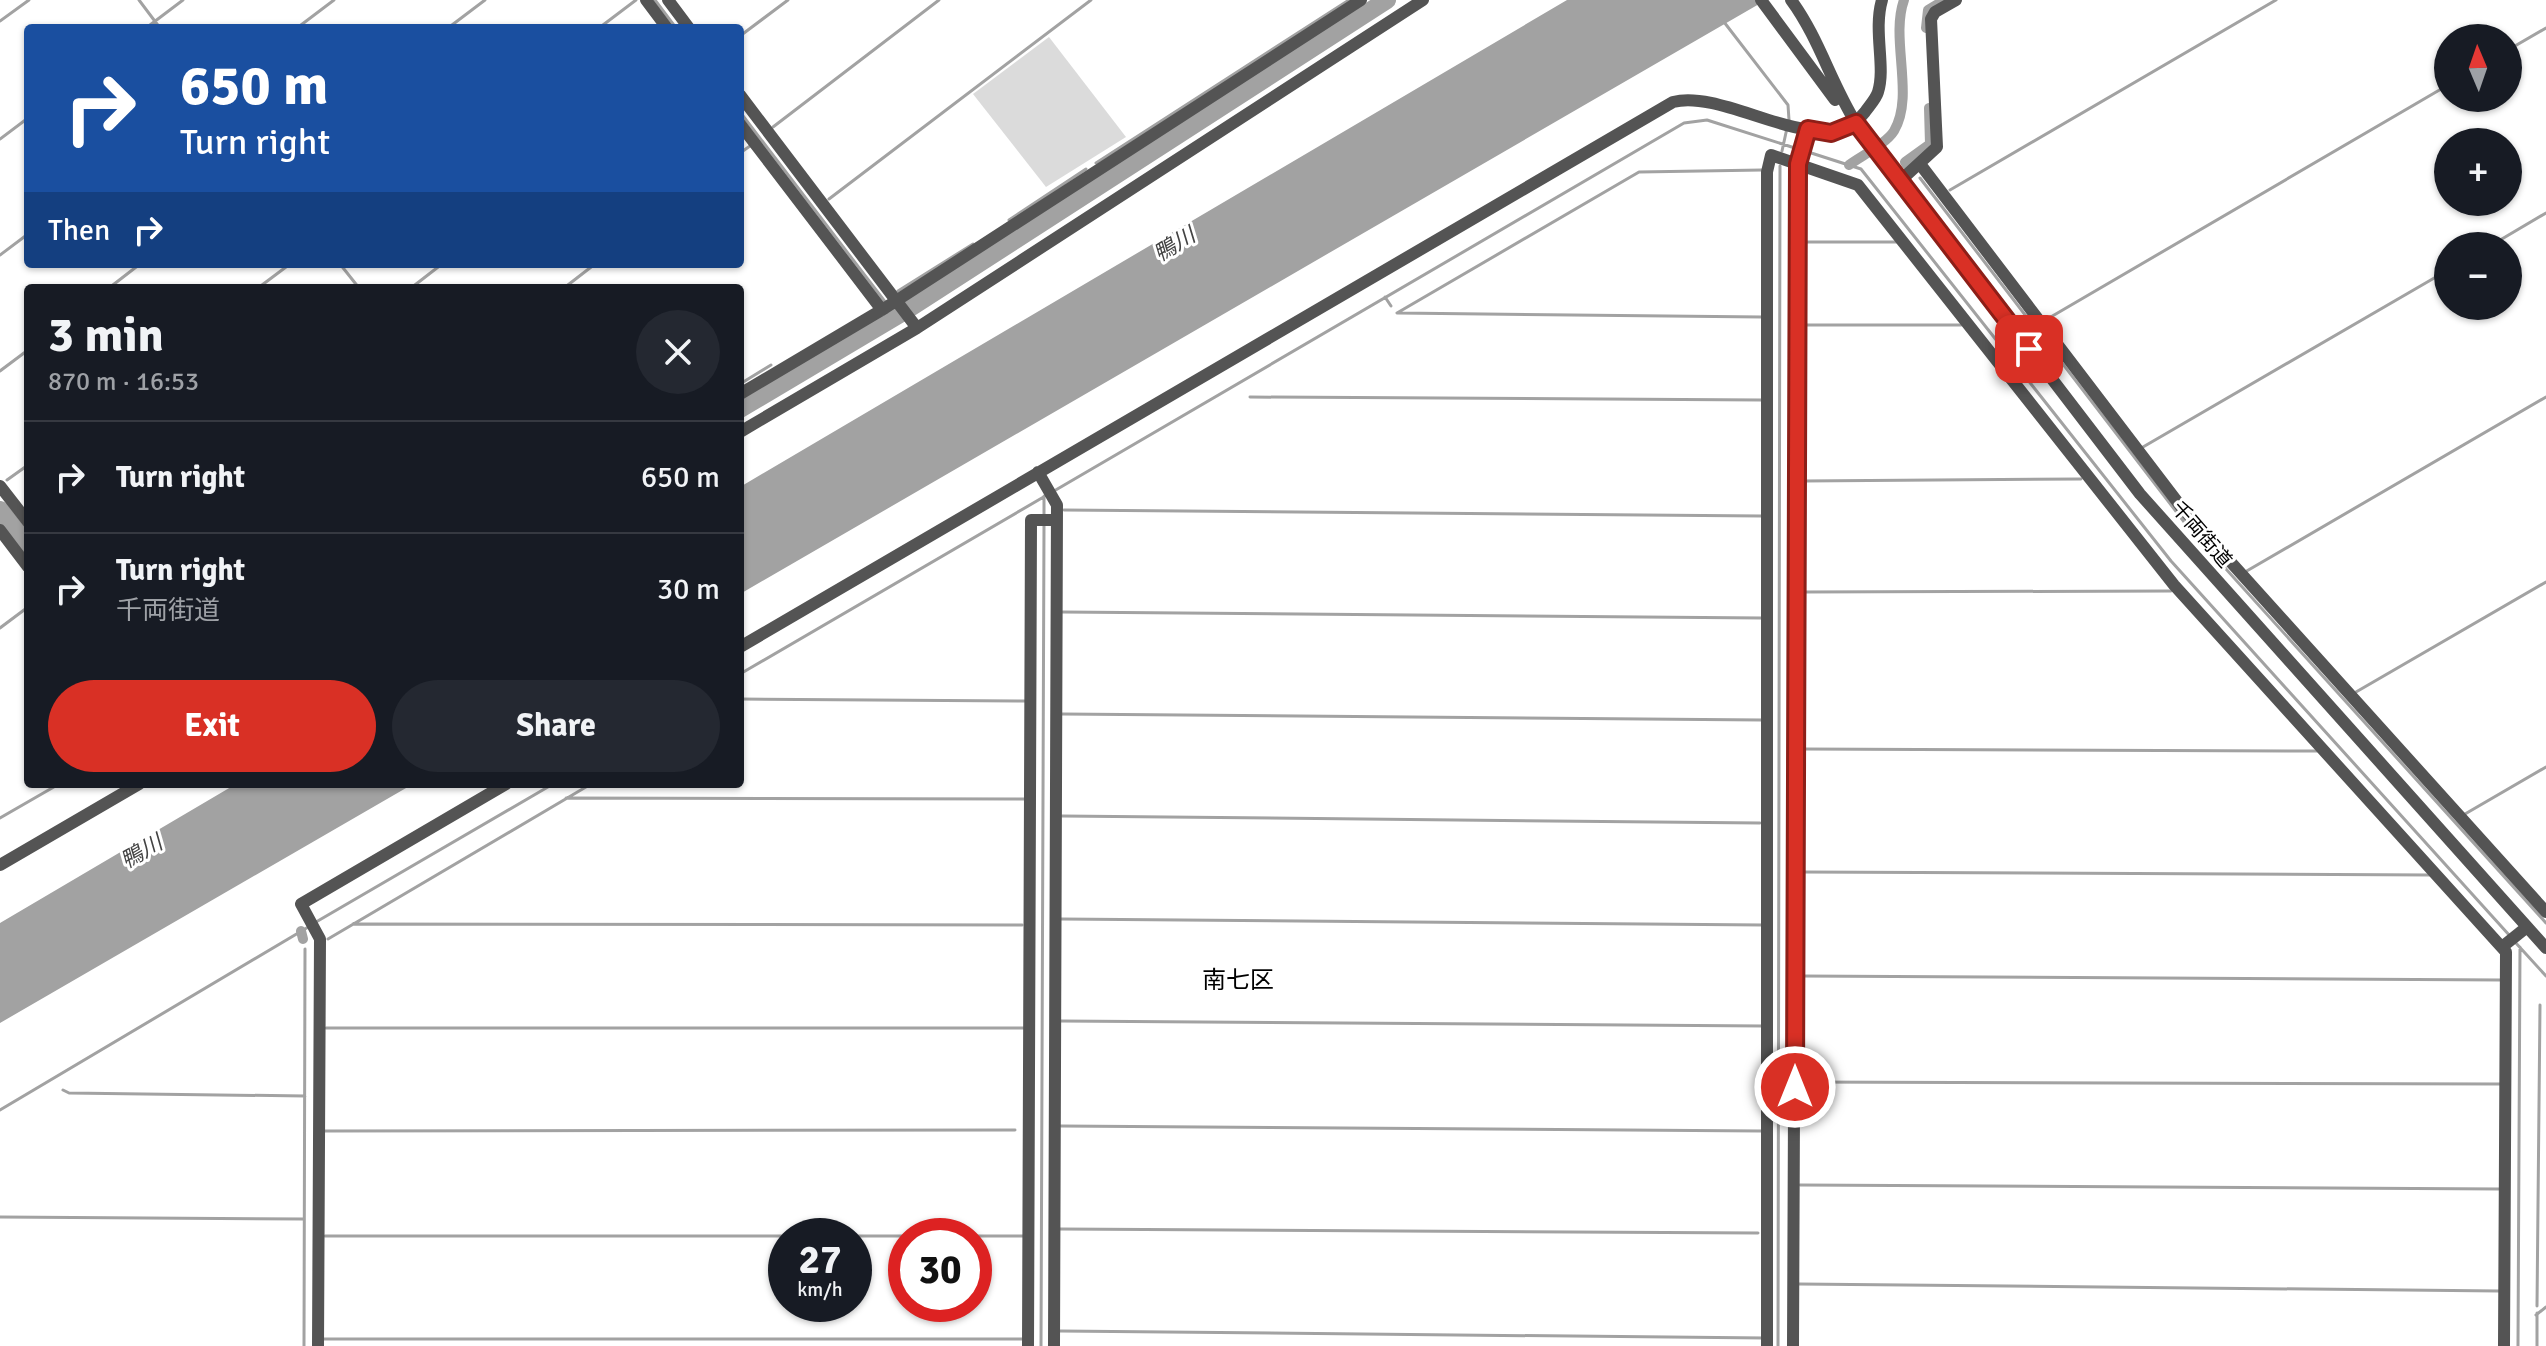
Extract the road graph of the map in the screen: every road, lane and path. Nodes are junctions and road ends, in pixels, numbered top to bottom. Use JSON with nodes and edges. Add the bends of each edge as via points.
{"nodes":[{"id":1,"x":646,"y":0,"type":"edge"},
{"id":2,"x":668,"y":0,"type":"edge"},
{"id":3,"x":1361,"y":0,"type":"edge"},
{"id":4,"x":1423,"y":0,"type":"edge"},
{"id":5,"x":1761,"y":0,"type":"edge"},
{"id":6,"x":1882,"y":0,"type":"edge"},
{"id":7,"x":1956,"y":0,"type":"edge"},
{"id":8,"x":1792,"y":2,"type":"edge"},
{"id":9,"x":664,"y":24,"type":"edge"},
{"id":10,"x":686,"y":24,"type":"edge"},
{"id":11,"x":744,"y":101,"type":"edge"},
{"id":12,"x":1856,"y":123,"type":"junction"},
{"id":13,"x":744,"y":129,"type":"edge"},
{"id":14,"x":1807,"y":134,"type":"junction"},
{"id":15,"x":1799,"y":161,"type":"junction"},
{"id":16,"x":1920,"y":164,"type":"junction"},
{"id":17,"x":1900,"y":181,"type":"junction"},
{"id":18,"x":894,"y":308,"type":"junction"},
{"id":19,"x":917,"y":328,"type":"junction"},
{"id":20,"x":744,"y":392,"type":"edge"},
{"id":21,"x":744,"y":430,"type":"edge"},
{"id":22,"x":1040,"y":475,"type":"junction"},
{"id":23,"x":0,"y":486,"type":"edge"},
{"id":24,"x":24,"y":517,"type":"edge"},
{"id":25,"x":1048,"y":520,"type":"junction"},
{"id":26,"x":0,"y":530,"type":"edge"},
{"id":27,"x":24,"y":562,"type":"edge"},
{"id":28,"x":744,"y":645,"type":"edge"},
{"id":29,"x":132,"y":788,"type":"edge"},
{"id":30,"x":499,"y":788,"type":"edge"},
{"id":31,"x":0,"y":865,"type":"edge"},
{"id":32,"x":2546,"y":912,"type":"edge"},
{"id":33,"x":2524,"y":929,"type":"junction"},
{"id":34,"x":2504,"y":945,"type":"junction"},
{"id":35,"x":2546,"y":948,"type":"edge"},
{"id":36,"x":318,"y":1346,"type":"edge"},
{"id":37,"x":1028,"y":1346,"type":"edge"},
{"id":38,"x":1054,"y":1346,"type":"edge"},
{"id":39,"x":1767,"y":1346,"type":"edge"},
{"id":40,"x":1793,"y":1346,"type":"edge"},
{"id":41,"x":2504,"y":1346,"type":"edge"}],
"edges":[{"from":1,"to":9,"type":"street"},
{"from":2,"to":10,"type":"street"},
{"from":3,"to":18,"type":"street"},
{"from":4,"to":19,"type":"street"},
{"from":5,"to":12,"type":"street","name":"千両街道"},
{"from":6,"to":12,"type":"street","via":[[1876,20],[1879,91]]},
{"from":7,"to":16,"type":"street","via":[[1931,19],[1937,147]]},
{"from":8,"to":12,"type":"street","name":"千両街道"},
{"from":11,"to":18,"type":"street"},
{"from":12,"to":14,"type":"street","via":[[1831,133]]},
{"from":12,"to":17,"type":"street","name":"千両街道"},
{"from":13,"to":18,"type":"street"},
{"from":14,"to":15,"type":"street"},
{"from":14,"to":22,"type":"street","via":[[1698,99],[1673,102]]},
{"from":15,"to":34,"type":"street","via":[[1858,185],[2174,585]]},
{"from":15,"to":39,"type":"street","via":[[1771,155],[1767,172]]},
{"from":15,"to":40,"type":"street"},
{"from":16,"to":17,"type":"street"},
{"from":16,"to":32,"type":"street","via":[[2182,508]]},
{"from":17,"to":33,"type":"street","name":"千両街道","via":[[2140,494]]},
{"from":18,"to":19,"type":"street"},
{"from":18,"to":20,"type":"street"},
{"from":19,"to":21,"type":"street"},
{"from":22,"to":25,"type":"street","via":[[1055,503]]},
{"from":22,"to":28,"type":"street"},
{"from":23,"to":24,"type":"street"},
{"from":25,"to":37,"type":"street","via":[[1031,520]]},
{"from":25,"to":38,"type":"street"},
{"from":26,"to":27,"type":"street"},
{"from":29,"to":31,"type":"street"},
{"from":30,"to":36,"type":"street","via":[[301,904],[317,932]]},
{"from":33,"to":34,"type":"street"},
{"from":33,"to":35,"type":"street","name":"千両街道"},
{"from":34,"to":41,"type":"street"}]}
